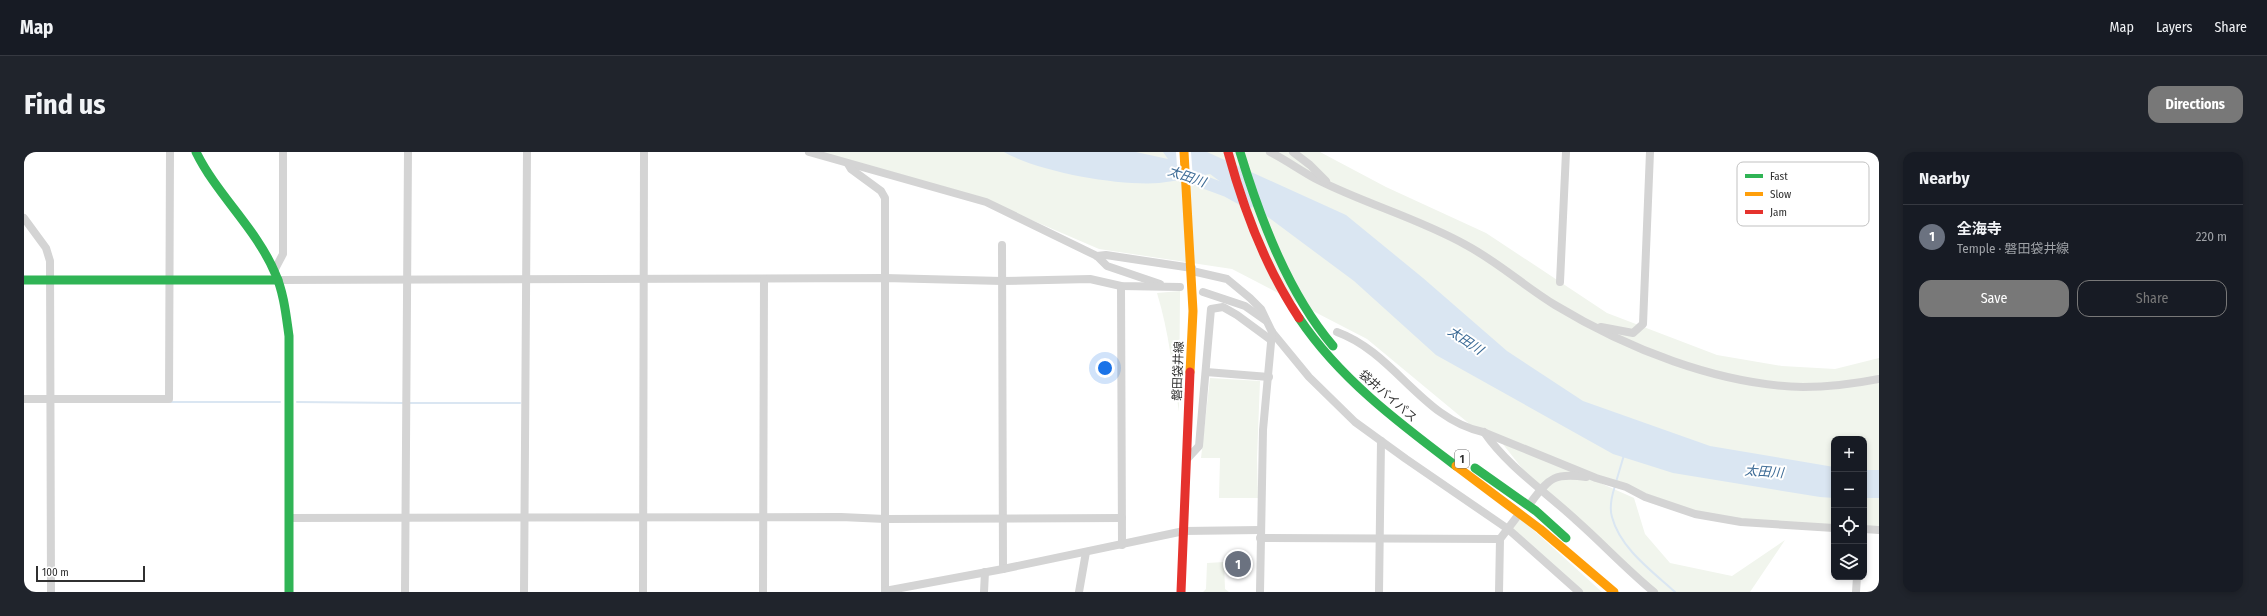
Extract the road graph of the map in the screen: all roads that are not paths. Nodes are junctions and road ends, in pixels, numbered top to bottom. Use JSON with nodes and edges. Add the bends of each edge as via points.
{"nodes":[{"id":1,"x":170,"y":152,"type":"edge"},
{"id":2,"x":196,"y":152,"type":"edge"},
{"id":3,"x":283,"y":152,"type":"edge"},
{"id":4,"x":408,"y":152,"type":"edge"},
{"id":5,"x":527,"y":152,"type":"edge"},
{"id":6,"x":644,"y":152,"type":"edge"},
{"id":7,"x":809,"y":152,"type":"edge"},
{"id":8,"x":1184,"y":152,"type":"edge"},
{"id":9,"x":1228,"y":152,"type":"edge"},
{"id":10,"x":1240,"y":152,"type":"edge"},
{"id":11,"x":1270,"y":152,"type":"edge"},
{"id":12,"x":1292,"y":152,"type":"edge"},
{"id":13,"x":1566,"y":152,"type":"edge"},
{"id":14,"x":1650,"y":152,"type":"edge"},
{"id":15,"x":848,"y":164,"type":"junction"},
{"id":16,"x":1337,"y":188,"type":"junction"},
{"id":17,"x":24,"y":218,"type":"edge"},
{"id":18,"x":1002,"y":245,"type":"dead end"},
{"id":19,"x":1097,"y":256,"type":"junction"},
{"id":20,"x":1191,"y":267,"type":"junction"},
{"id":21,"x":276,"y":275,"type":"junction"},
{"id":22,"x":408,"y":278,"type":"junction"},
{"id":23,"x":885,"y":278,"type":"junction"},
{"id":24,"x":527,"y":279,"type":"junction"},
{"id":25,"x":764,"y":279,"type":"junction"},
{"id":26,"x":24,"y":280,"type":"edge"},
{"id":27,"x":51,"y":280,"type":"junction"},
{"id":28,"x":170,"y":280,"type":"junction"},
{"id":29,"x":643,"y":280,"type":"junction"},
{"id":30,"x":1002,"y":281,"type":"junction"},
{"id":31,"x":1560,"y":282,"type":"dead end"},
{"id":32,"x":1121,"y":286,"type":"junction"},
{"id":33,"x":1166,"y":286,"type":"junction"},
{"id":34,"x":1180,"y":287,"type":"dead end"},
{"id":35,"x":1203,"y":292,"type":"dead end"},
{"id":36,"x":1265,"y":320,"type":"junction"},
{"id":37,"x":1590,"y":325,"type":"junction"},
{"id":38,"x":1337,"y":332,"type":"dead end"},
{"id":39,"x":1271,"y":336,"type":"junction"},
{"id":40,"x":1338,"y":352,"type":"dead end"},
{"id":41,"x":1348,"y":363,"type":"dead end"},
{"id":42,"x":1206,"y":372,"type":"junction"},
{"id":43,"x":1268,"y":377,"type":"junction"},
{"id":44,"x":1879,"y":379,"type":"edge"},
{"id":45,"x":24,"y":399,"type":"edge"},
{"id":46,"x":50,"y":401,"type":"junction"},
{"id":47,"x":1483,"y":432,"type":"junction"},
{"id":48,"x":1381,"y":441,"type":"junction"},
{"id":49,"x":1186,"y":459,"type":"junction"},
{"id":50,"x":1596,"y":478,"type":"junction"},
{"id":51,"x":1540,"y":490,"type":"junction"},
{"id":52,"x":1532,"y":501,"type":"dead end"},
{"id":53,"x":525,"y":516,"type":"junction"},
{"id":54,"x":644,"y":516,"type":"junction"},
{"id":55,"x":289,"y":518,"type":"junction"},
{"id":56,"x":406,"y":518,"type":"junction"},
{"id":57,"x":762,"y":518,"type":"junction"},
{"id":58,"x":1122,"y":518,"type":"junction"},
{"id":59,"x":1516,"y":518,"type":"dead end"},
{"id":60,"x":885,"y":519,"type":"junction"},
{"id":61,"x":1002,"y":519,"type":"junction"},
{"id":62,"x":1529,"y":520,"type":"junction"},
{"id":63,"x":1831,"y":528,"type":"edge"},
{"id":64,"x":1508,"y":529,"type":"junction"},
{"id":65,"x":1867,"y":529,"type":"edge"},
{"id":66,"x":1184,"y":530,"type":"junction"},
{"id":67,"x":1879,"y":530,"type":"edge"},
{"id":68,"x":1260,"y":534,"type":"junction"},
{"id":69,"x":1380,"y":538,"type":"junction"},
{"id":70,"x":1500,"y":539,"type":"junction"},
{"id":71,"x":1122,"y":545,"type":"junction"},
{"id":72,"x":1086,"y":552,"type":"junction"},
{"id":73,"x":1003,"y":569,"type":"junction"},
{"id":74,"x":985,"y":572,"type":"junction"},
{"id":75,"x":1857,"y":580,"type":"edge"},
{"id":76,"x":1618,"y":589,"type":"edge"},
{"id":77,"x":52,"y":592,"type":"edge"},
{"id":78,"x":289,"y":592,"type":"edge"},
{"id":79,"x":406,"y":592,"type":"edge"},
{"id":80,"x":524,"y":592,"type":"edge"},
{"id":81,"x":643,"y":592,"type":"edge"},
{"id":82,"x":763,"y":592,"type":"edge"},
{"id":83,"x":885,"y":592,"type":"edge"},
{"id":84,"x":984,"y":592,"type":"edge"},
{"id":85,"x":1079,"y":592,"type":"edge"},
{"id":86,"x":1181,"y":592,"type":"edge"},
{"id":87,"x":1260,"y":592,"type":"edge"},
{"id":88,"x":1379,"y":592,"type":"edge"},
{"id":89,"x":1499,"y":592,"type":"edge"},
{"id":90,"x":1579,"y":592,"type":"edge"},
{"id":91,"x":1603,"y":592,"type":"edge"},
{"id":92,"x":1654,"y":592,"type":"edge"},
{"id":93,"x":1856,"y":592,"type":"edge"}],
"edges":[{"from":1,"to":28,"type":"street"},
{"from":2,"to":21,"type":"main road","via":[[214,184],[252,234]]},
{"from":3,"to":21,"type":"street","via":[[283,254]]},
{"from":4,"to":22,"type":"street"},
{"from":5,"to":24,"type":"street"},
{"from":6,"to":29,"type":"street"},
{"from":7,"to":15,"type":"street"},
{"from":8,"to":20,"type":"main road","name":"磐田袋井線"},
{"from":9,"to":62,"type":"main road","name":"袋井バイパス","number":"1","via":[[1249,222],[1262,252],[1300,319],[1322,348],[1382,409]]},
{"from":10,"to":40,"type":"main road","via":[[1260,218],[1273,249],[1289,280],[1328,341]]},
{"from":11,"to":16,"type":"street","via":[[1316,179]]},
{"from":12,"to":16,"type":"street"},
{"from":13,"to":31,"type":"street"},
{"from":14,"to":37,"type":"street","via":[[1643,324],[1633,333]]},
{"from":15,"to":19,"type":"street","via":[[986,202]]},
{"from":15,"to":23,"type":"street","via":[[851,169],[881,190],[885,198]]},
{"from":16,"to":37,"type":"street","via":[[1423,223],[1466,245],[1511,273],[1553,304]]},
{"from":17,"to":27,"type":"street","via":[[46,248]]},
{"from":18,"to":30,"type":"street"},
{"from":19,"to":20,"type":"street","via":[[1106,255]]},
{"from":19,"to":33,"type":"street","via":[[1107,266]]},
{"from":20,"to":36,"type":"street","via":[[1227,279],[1261,309]]},
{"from":20,"to":49,"type":"main road","name":"磐田袋井線","via":[[1193,311]]},
{"from":21,"to":22,"type":"street"},
{"from":21,"to":28,"type":"main road"},
{"from":21,"to":55,"type":"main road","via":[[290,336]]},
{"from":22,"to":24,"type":"street"},
{"from":22,"to":56,"type":"street"},
{"from":23,"to":25,"type":"street"},
{"from":23,"to":30,"type":"street"},
{"from":23,"to":60,"type":"street"},
{"from":24,"to":29,"type":"street"},
{"from":24,"to":53,"type":"street"},
{"from":25,"to":29,"type":"street"},
{"from":25,"to":57,"type":"street"},
{"from":26,"to":27,"type":"main road"},
{"from":27,"to":28,"type":"main road"},
{"from":27,"to":46,"type":"street"},
{"from":28,"to":46,"type":"street","via":[[169,399]]},
{"from":29,"to":54,"type":"street"},
{"from":30,"to":32,"type":"street","via":[[1090,278]]},
{"from":30,"to":61,"type":"street"},
{"from":32,"to":33,"type":"street"},
{"from":32,"to":58,"type":"street"},
{"from":33,"to":34,"type":"street"},
{"from":35,"to":36,"type":"street","via":[[1245,306]]},
{"from":36,"to":39,"type":"street"},
{"from":37,"to":44,"type":"street","via":[[1653,353],[1719,375],[1752,382],[1802,387],[1852,384]]},
{"from":38,"to":47,"type":"street","via":[[1352,337],[1373,351],[1429,403],[1452,420],[1464,428]]},
{"from":39,"to":42,"type":"street","via":[[1223,307],[1212,310]]},
{"from":39,"to":43,"type":"street"},
{"from":39,"to":48,"type":"street","via":[[1333,402]]},
{"from":41,"to":76,"type":"main road","name":"袋井バイパス","number":"1","via":[[1388,401],[1440,443],[1536,511]]},
{"from":42,"to":43,"type":"street"},
{"from":42,"to":49,"type":"street","via":[[1199,446]]},
{"from":43,"to":68,"type":"street","via":[[1263,430]]},
{"from":45,"to":46,"type":"street"},
{"from":46,"to":77,"type":"street"},
{"from":47,"to":50,"type":"street"},
{"from":47,"to":51,"type":"street","via":[[1492,445]]},
{"from":48,"to":64,"type":"street"},
{"from":48,"to":69,"type":"street"},
{"from":49,"to":66,"type":"main road","name":"磐田袋井線"},
{"from":50,"to":51,"type":"street","via":[[1560,476],[1551,479]]},
{"from":50,"to":63,"type":"street","via":[[1695,514],[1741,522]]},
{"from":51,"to":52,"type":"street"},
{"from":51,"to":92,"type":"street"},
{"from":53,"to":54,"type":"street"},
{"from":53,"to":56,"type":"street"},
{"from":53,"to":80,"type":"street"},
{"from":54,"to":57,"type":"street"},
{"from":54,"to":81,"type":"street"},
{"from":55,"to":56,"type":"street"},
{"from":55,"to":78,"type":"main road"},
{"from":56,"to":79,"type":"street"},
{"from":57,"to":60,"type":"street"},
{"from":57,"to":82,"type":"street"},
{"from":58,"to":61,"type":"street"},
{"from":58,"to":71,"type":"street"},
{"from":59,"to":64,"type":"street"},
{"from":60,"to":61,"type":"street"},
{"from":60,"to":83,"type":"street"},
{"from":61,"to":73,"type":"street"},
{"from":62,"to":76,"type":"main road","name":"袋井バイパス","number":"1"},
{"from":62,"to":91,"type":"main road"},
{"from":64,"to":70,"type":"street"},
{"from":64,"to":90,"type":"street"},
{"from":65,"to":67,"type":"street"},
{"from":66,"to":68,"type":"street"},
{"from":66,"to":71,"type":"street"},
{"from":66,"to":86,"type":"main road","name":"磐田袋井線"},
{"from":68,"to":69,"type":"street"},
{"from":68,"to":87,"type":"street"},
{"from":69,"to":70,"type":"street"},
{"from":69,"to":88,"type":"street"},
{"from":70,"to":89,"type":"street"},
{"from":71,"to":72,"type":"street"},
{"from":72,"to":73,"type":"street"},
{"from":72,"to":85,"type":"street"},
{"from":73,"to":74,"type":"street"},
{"from":74,"to":83,"type":"street"},
{"from":74,"to":84,"type":"street"},
{"from":75,"to":93,"type":"street"}]}
